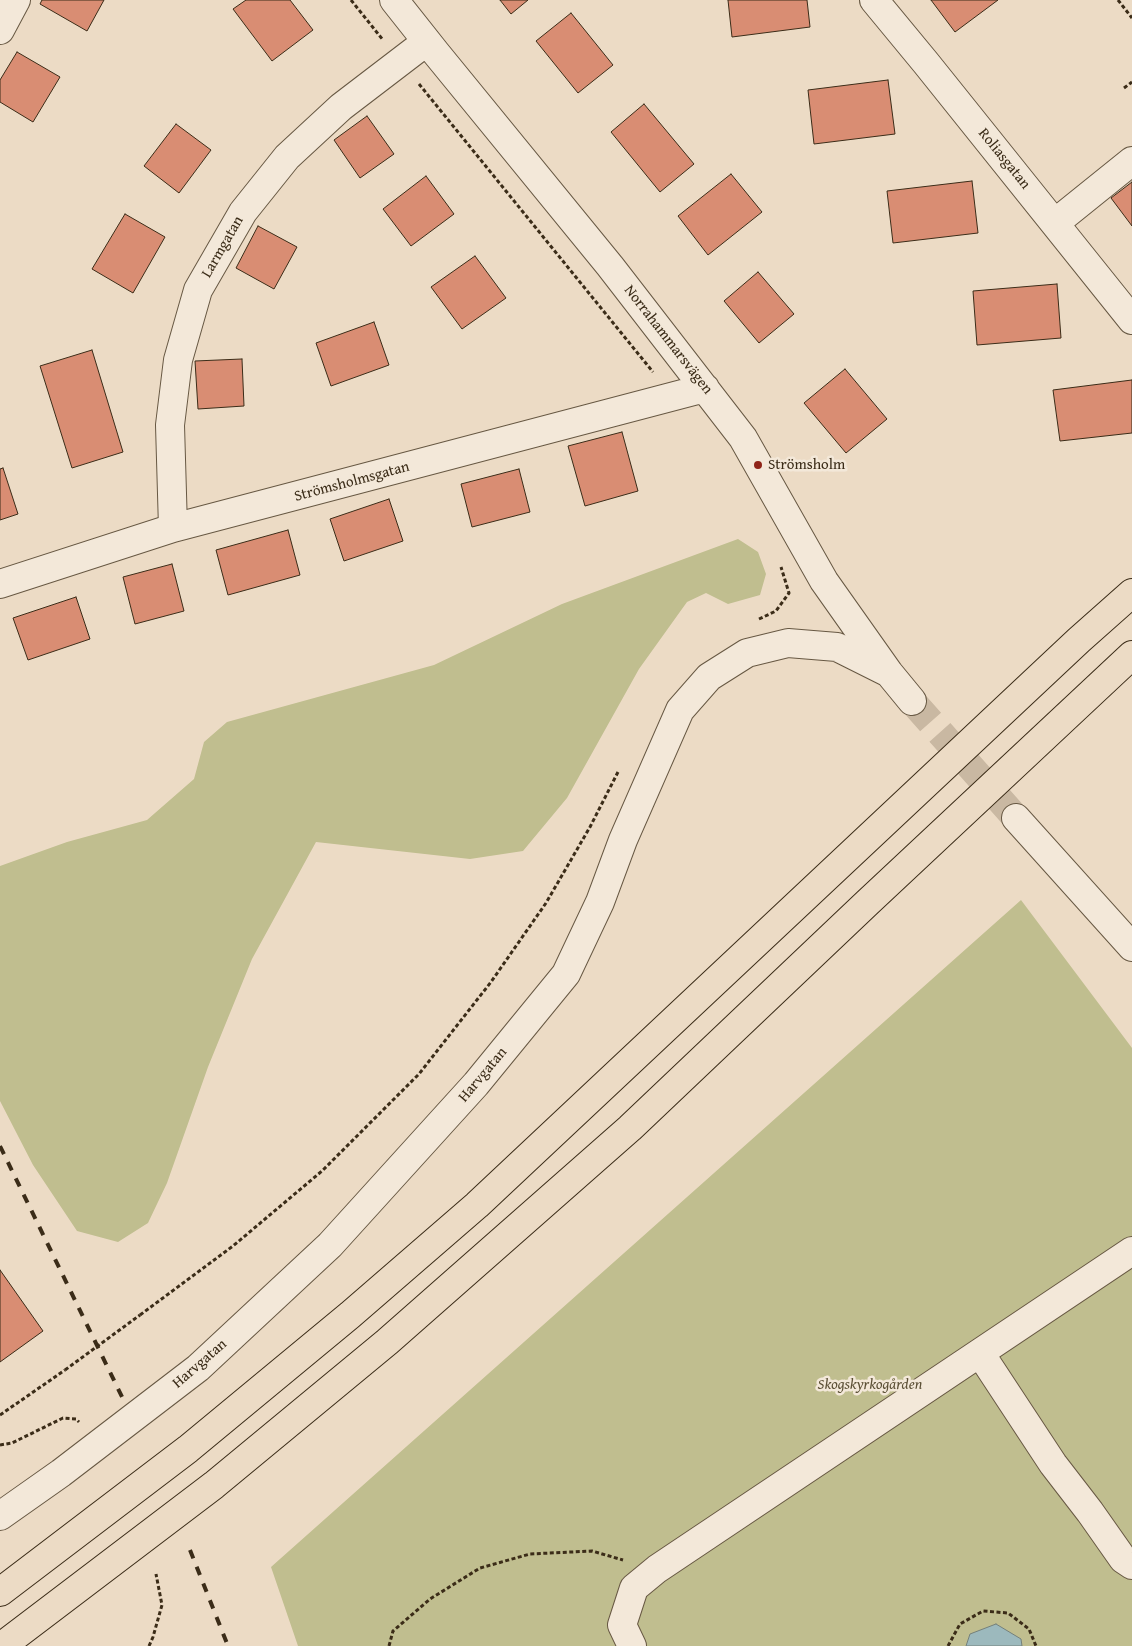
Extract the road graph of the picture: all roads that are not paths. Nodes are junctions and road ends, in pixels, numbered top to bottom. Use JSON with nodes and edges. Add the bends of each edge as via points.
{"nodes":[{"id":1,"x":16,"y":0,"type":"edge"},
{"id":2,"x":394,"y":0,"type":"edge"},
{"id":3,"x":876,"y":1,"type":"edge"},
{"id":4,"x":0,"y":30,"type":"edge"},
{"id":5,"x":426,"y":42,"type":"junction"},
{"id":6,"x":1132,"y":161,"type":"edge"},
{"id":7,"x":1055,"y":223,"type":"junction"},
{"id":8,"x":1132,"y":320,"type":"edge"},
{"id":9,"x":705,"y":388,"type":"junction"},
{"id":10,"x":173,"y":528,"type":"junction"},
{"id":11,"x":0,"y":584,"type":"edge"},
{"id":12,"x":1132,"y":593,"type":"edge"},
{"id":13,"x":1132,"y":655,"type":"edge"},
{"id":14,"x":889,"y":673,"type":"junction"},
{"id":15,"x":912,"y":700,"type":"tunnel mouth"},
{"id":16,"x":1016,"y":818,"type":"tunnel mouth"},
{"id":17,"x":1132,"y":947,"type":"edge"},
{"id":18,"x":1132,"y":1251,"type":"edge"},
{"id":19,"x":980,"y":1352,"type":"junction"},
{"id":20,"x":0,"y":1516,"type":"edge"},
{"id":21,"x":1132,"y":1565,"type":"edge"},
{"id":22,"x":0,"y":1592,"type":"edge"},
{"id":23,"x":2,"y":1646,"type":"edge"},
{"id":24,"x":632,"y":1646,"type":"edge"}],
"edges":[{"from":1,"to":4,"type":"street"},
{"from":2,"to":5,"type":"street","name":"Norrahammarsvägen"},
{"from":3,"to":7,"type":"street","name":"Roliasgatan"},
{"from":5,"to":9,"type":"street","name":"Norrahammarsvägen","via":[[610,266]]},
{"from":5,"to":10,"type":"street","name":"Larmgatan","via":[[341,107],[287,157],[243,212],[198,290],[178,360],[170,425]]},
{"from":6,"to":7,"type":"street"},
{"from":7,"to":8,"type":"street","name":"Roliasgatan"},
{"from":9,"to":10,"type":"street","name":"Strömsholmsgatan"},
{"from":9,"to":14,"type":"street","name":"Norrahammarsvägen","via":[[742,438],[824,582]]},
{"from":10,"to":11,"type":"street","name":"Strömsholmsgatan"},
{"from":12,"to":22,"type":"highway","via":[[477,1206],[196,1442]]},
{"from":13,"to":23,"type":"highway","via":[[630,1128],[387,1342],[214,1485]]},
{"from":14,"to":15,"type":"street","name":"Norrahammarsvägen"},
{"from":14,"to":20,"type":"street","name":"Harvgatan","via":[[837,647],[788,643],[747,653],[709,677],[680,710],[623,840],[600,902],[566,974],[476,1084],[330,1245],[198,1368]]},
{"from":16,"to":17,"type":"street"},
{"from":18,"to":19,"type":"street"},
{"from":19,"to":21,"type":"street","via":[[1053,1464],[1123,1559]]},
{"from":19,"to":24,"type":"street","via":[[657,1569],[634,1588],[622,1624]]}]}
